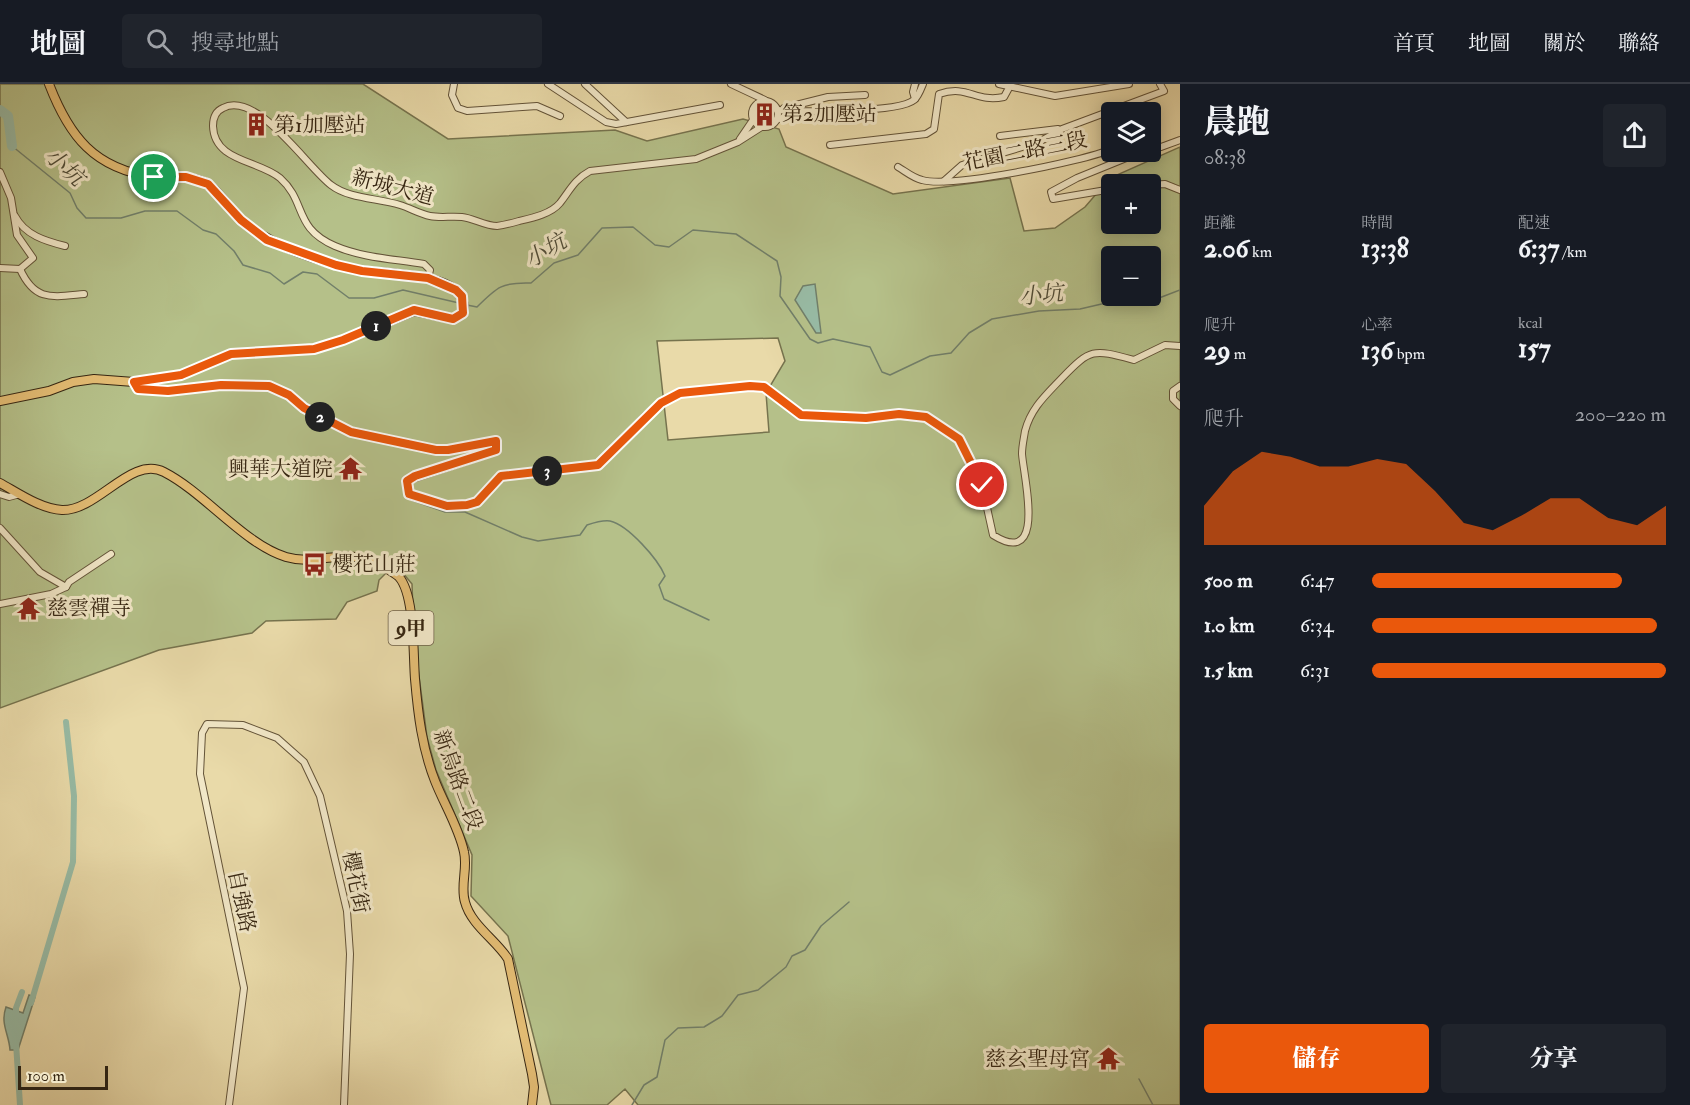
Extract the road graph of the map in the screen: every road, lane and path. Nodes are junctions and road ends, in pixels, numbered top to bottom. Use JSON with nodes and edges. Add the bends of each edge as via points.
{"nodes":[{"id":1,"x":49,"y":84,"type":"edge"},
{"id":2,"x":454,"y":84,"type":"edge"},
{"id":3,"x":548,"y":84,"type":"edge"},
{"id":4,"x":585,"y":84,"type":"edge"},
{"id":5,"x":731,"y":84,"type":"edge"},
{"id":6,"x":915,"y":84,"type":"edge"},
{"id":7,"x":923,"y":84,"type":"edge"},
{"id":8,"x":999,"y":84,"type":"edge"},
{"id":9,"x":1129,"y":84,"type":"edge"},
{"id":10,"x":1160,"y":84,"type":"edge"},
{"id":11,"x":1010,"y":86,"type":"junction"},
{"id":12,"x":748,"y":90,"type":"junction"},
{"id":13,"x":865,"y":95,"type":"dead end"},
{"id":14,"x":915,"y":100,"type":"junction"},
{"id":15,"x":768,"y":102,"type":"junction"},
{"id":16,"x":720,"y":105,"type":"dead end"},
{"id":17,"x":755,"y":105,"type":"junction"},
{"id":18,"x":777,"y":110,"type":"junction"},
{"id":19,"x":801,"y":112,"type":"junction"},
{"id":20,"x":560,"y":116,"type":"dead end"},
{"id":21,"x":753,"y":120,"type":"junction"},
{"id":22,"x":776,"y":120,"type":"junction"},
{"id":23,"x":626,"y":122,"type":"junction"},
{"id":24,"x":763,"y":126,"type":"junction"},
{"id":25,"x":1062,"y":129,"type":"junction"},
{"id":26,"x":1000,"y":136,"type":"dead end"},
{"id":27,"x":1180,"y":140,"type":"edge"},
{"id":28,"x":738,"y":142,"type":"junction"},
{"id":29,"x":1161,"y":144,"type":"edge"},
{"id":30,"x":830,"y":145,"type":"dead end"},
{"id":31,"x":1101,"y":152,"type":"edge"},
{"id":32,"x":1117,"y":162,"type":"edge"},
{"id":33,"x":898,"y":167,"type":"dead end"},
{"id":34,"x":0,"y":172,"type":"edge"},
{"id":35,"x":944,"y":181,"type":"junction"},
{"id":36,"x":1161,"y":184,"type":"edge"},
{"id":37,"x":1180,"y":189,"type":"edge"},
{"id":38,"x":1101,"y":191,"type":"edge"},
{"id":39,"x":13,"y":213,"type":"junction"},
{"id":40,"x":65,"y":246,"type":"dead end"},
{"id":41,"x":0,"y":268,"type":"edge"},
{"id":42,"x":20,"y":268,"type":"junction"},
{"id":43,"x":428,"y":278,"type":"junction"},
{"id":44,"x":84,"y":294,"type":"dead end"},
{"id":45,"x":1180,"y":346,"type":"edge"},
{"id":46,"x":134,"y":382,"type":"junction"},
{"id":47,"x":1180,"y":386,"type":"edge"},
{"id":48,"x":0,"y":401,"type":"edge"},
{"id":49,"x":1180,"y":406,"type":"edge"},
{"id":50,"x":0,"y":483,"type":"edge"},
{"id":51,"x":0,"y":494,"type":"edge"},
{"id":52,"x":21,"y":494,"type":"junction"},
{"id":53,"x":0,"y":528,"type":"edge"},
{"id":54,"x":111,"y":554,"type":"dead end"},
{"id":55,"x":66,"y":587,"type":"junction"},
{"id":56,"x":0,"y":604,"type":"edge"},
{"id":57,"x":225,"y":724,"type":"joint"},
{"id":58,"x":229,"y":1105,"type":"edge"},
{"id":59,"x":344,"y":1105,"type":"edge"},
{"id":60,"x":532,"y":1105,"type":"edge"}],
"edges":[{"from":1,"to":43,"type":"main road","via":[[63,120],[77,140],[100,158],[154,177],[186,177],[208,184],[241,220],[267,240],[336,265]]},
{"from":2,"to":20,"type":"street","via":[[458,108],[467,111],[537,106]]},
{"from":3,"to":23,"type":"street","via":[[606,122]]},
{"from":4,"to":23,"type":"street"},
{"from":5,"to":12,"type":"street"},
{"from":6,"to":14,"type":"street"},
{"from":7,"to":14,"type":"street"},
{"from":8,"to":11,"type":"street"},
{"from":9,"to":11,"type":"street","via":[[1055,96]]},
{"from":10,"to":25,"type":"street","via":[[1164,91],[1158,94]]},
{"from":11,"to":30,"type":"street","via":[[1004,97],[994,99],[957,86],[949,88],[939,94],[934,129],[926,134]]},
{"from":12,"to":15,"type":"street"},
{"from":12,"to":17,"type":"street"},
{"from":13,"to":18,"type":"street","via":[[828,98]]},
{"from":14,"to":19,"type":"street","via":[[892,107]]},
{"from":15,"to":17,"type":"street"},
{"from":15,"to":18,"type":"street"},
{"from":16,"to":23,"type":"street"},
{"from":17,"to":21,"type":"street","via":[[751,112]]},
{"from":18,"to":19,"type":"street"},
{"from":18,"to":22,"type":"street"},
{"from":19,"to":22,"type":"street"},
{"from":21,"to":24,"type":"street"},
{"from":21,"to":28,"type":"street"},
{"from":22,"to":24,"type":"street","via":[[771,126]]},
{"from":24,"to":28,"type":"street","name":"新城大道"},
{"from":25,"to":26,"type":"street"},
{"from":25,"to":35,"type":"street","via":[[1039,142],[962,165]]},
{"from":27,"to":29,"type":"street"},
{"from":28,"to":43,"type":"street","name":"新城大道","via":[[696,159],[590,171],[578,177],[559,204],[547,213],[495,226],[463,217],[430,216],[401,205],[343,193],[316,172],[262,117],[244,106],[231,104],[218,110],[213,134],[218,144],[231,155],[280,178],[294,196],[310,232],[357,254],[424,264],[430,270]]},
{"from":31,"to":35,"type":"street","name":"花園二路三段","via":[[959,182]]},
{"from":32,"to":38,"type":"street","via":[[1051,192],[1053,199]]},
{"from":33,"to":35,"type":"street","name":"花園二路三段","via":[[922,181]]},
{"from":34,"to":39,"type":"street"},
{"from":36,"to":37,"type":"street"},
{"from":39,"to":40,"type":"street","via":[[27,231]]},
{"from":39,"to":42,"type":"street","via":[[17,235],[33,258]]},
{"from":41,"to":42,"type":"street"},
{"from":42,"to":44,"type":"street","via":[[27,284],[38,293],[51,297]]},
{"from":43,"to":46,"type":"main road","via":[[456,290],[462,296],[463,313],[453,319],[414,310],[314,349],[231,354],[181,375]]},
{"from":45,"to":46,"type":"street","via":[[1165,345],[1134,360],[1101,351],[1083,357],[1036,404],[1022,450],[1029,524],[1024,538],[1007,544],[993,535],[982,485],[959,439],[926,417],[801,415],[764,387],[680,393],[646,415],[598,465],[501,476],[477,502],[447,506],[409,494],[407,481],[496,450],[496,441],[436,450],[351,432],[269,386],[221,385],[168,391],[138,389]]},
{"from":46,"to":48,"type":"main road","via":[[94,379]]},
{"from":47,"to":49,"type":"street","via":[[1173,391],[1173,399]]},
{"from":50,"to":52,"type":"main road","name":"新烏路二段","number":"9甲"},
{"from":51,"to":52,"type":"street"},
{"from":52,"to":60,"type":"main road","name":"新烏路二段","number":"9甲","via":[[54,509],[73,509],[85,506],[135,472],[161,470],[277,554],[289,558],[359,557],[398,576],[409,600],[421,735],[434,779],[465,854],[464,902],[474,920],[508,959],[532,1074]]},
{"from":53,"to":55,"type":"street","via":[[40,572]]},
{"from":54,"to":55,"type":"street"},
{"from":55,"to":56,"type":"street","via":[[51,594]]},
{"from":57,"to":58,"type":"street","name":"自強路","via":[[207,724],[202,733],[200,774],[244,988]]},
{"from":57,"to":59,"type":"street","name":"櫻花街","via":[[260,731],[290,748],[304,762],[320,796],[347,911],[350,954]]}]}
